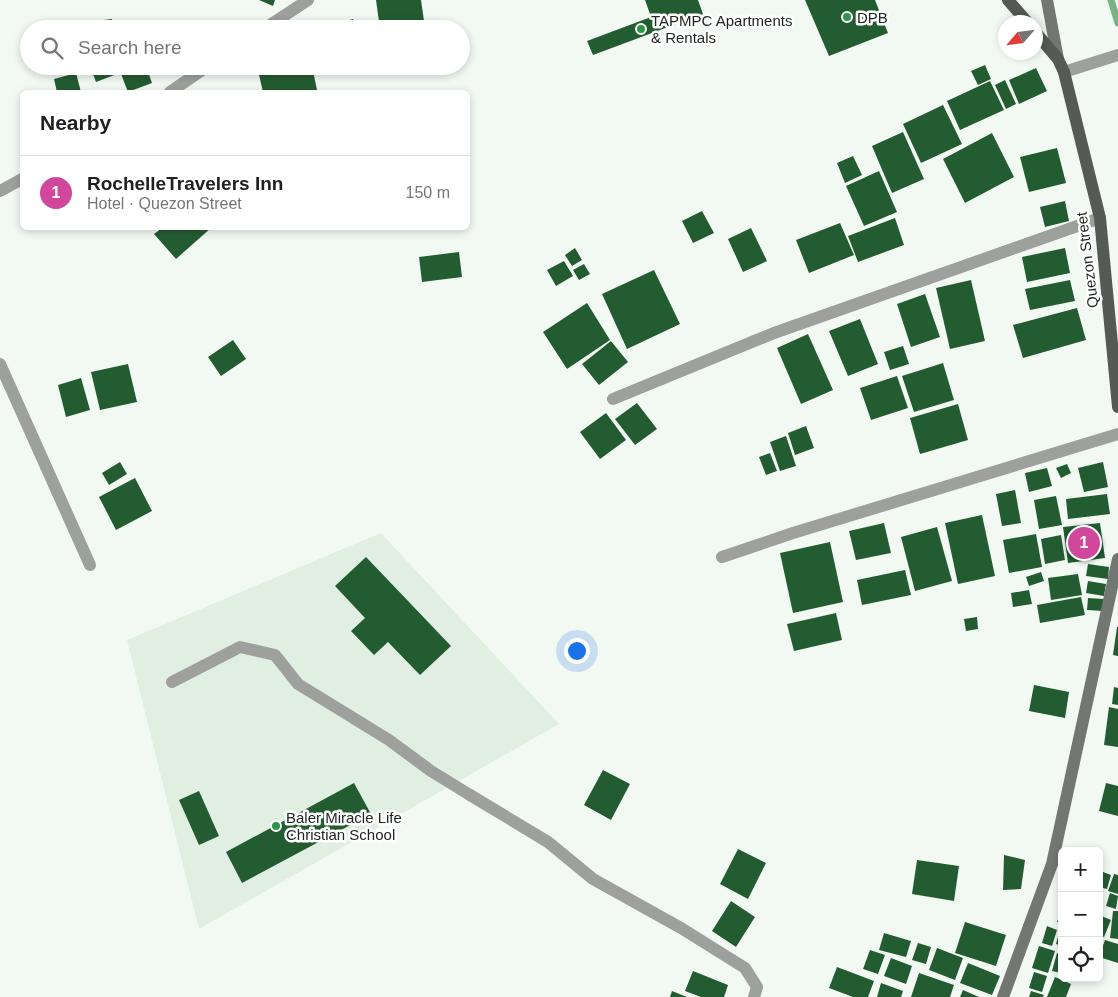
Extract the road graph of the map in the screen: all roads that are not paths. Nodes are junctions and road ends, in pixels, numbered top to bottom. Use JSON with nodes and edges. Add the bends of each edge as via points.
{"nodes":[{"id":1,"x":308,"y":0,"type":"edge"},
{"id":2,"x":1008,"y":0,"type":"edge"},
{"id":3,"x":1047,"y":0,"type":"edge"},
{"id":4,"x":1021,"y":15,"type":"edge"},
{"id":5,"x":278,"y":20,"type":"edge"},
{"id":6,"x":1043,"y":41,"type":"edge"},
{"id":7,"x":1118,"y":55,"type":"edge"},
{"id":8,"x":1058,"y":59,"type":"junction"},
{"id":9,"x":1064,"y":72,"type":"junction"},
{"id":10,"x":195,"y":75,"type":"edge"},
{"id":11,"x":173,"y":90,"type":"edge"},
{"id":12,"x":20,"y":179,"type":"edge"},
{"id":13,"x":0,"y":191,"type":"edge"},
{"id":14,"x":1100,"y":218,"type":"junction"},
{"id":15,"x":0,"y":364,"type":"edge"},
{"id":16,"x":613,"y":399,"type":"dead end"},
{"id":17,"x":1118,"y":407,"type":"edge"},
{"id":18,"x":1118,"y":434,"type":"edge"},
{"id":19,"x":722,"y":557,"type":"dead end"},
{"id":20,"x":1118,"y":559,"type":"edge"},
{"id":21,"x":90,"y":565,"type":"dead end"},
{"id":22,"x":172,"y":682,"type":"dead end"},
{"id":23,"x":754,"y":997,"type":"edge"},
{"id":24,"x":1004,"y":997,"type":"edge"}],
"edges":[{"from":1,"to":5,"type":"street"},
{"from":2,"to":4,"type":"main road"},
{"from":3,"to":8,"type":"street"},
{"from":6,"to":8,"type":"main road","name":"Quezon Street"},
{"from":7,"to":9,"type":"street"},
{"from":8,"to":9,"type":"main road","name":"Quezon Street"},
{"from":9,"to":14,"type":"main road","name":"Quezon Street"},
{"from":10,"to":11,"type":"street"},
{"from":12,"to":13,"type":"street"},
{"from":14,"to":16,"type":"street","via":[[774,333]]},
{"from":14,"to":17,"type":"main road","name":"Quezon Street"},
{"from":15,"to":21,"type":"street"},
{"from":18,"to":19,"type":"street"},
{"from":20,"to":24,"type":"street","via":[[1052,864]]},
{"from":22,"to":23,"type":"street","via":[[240,647],[274,655],[298,684],[548,842],[592,879],[681,928],[744,968],[757,987]]}]}
